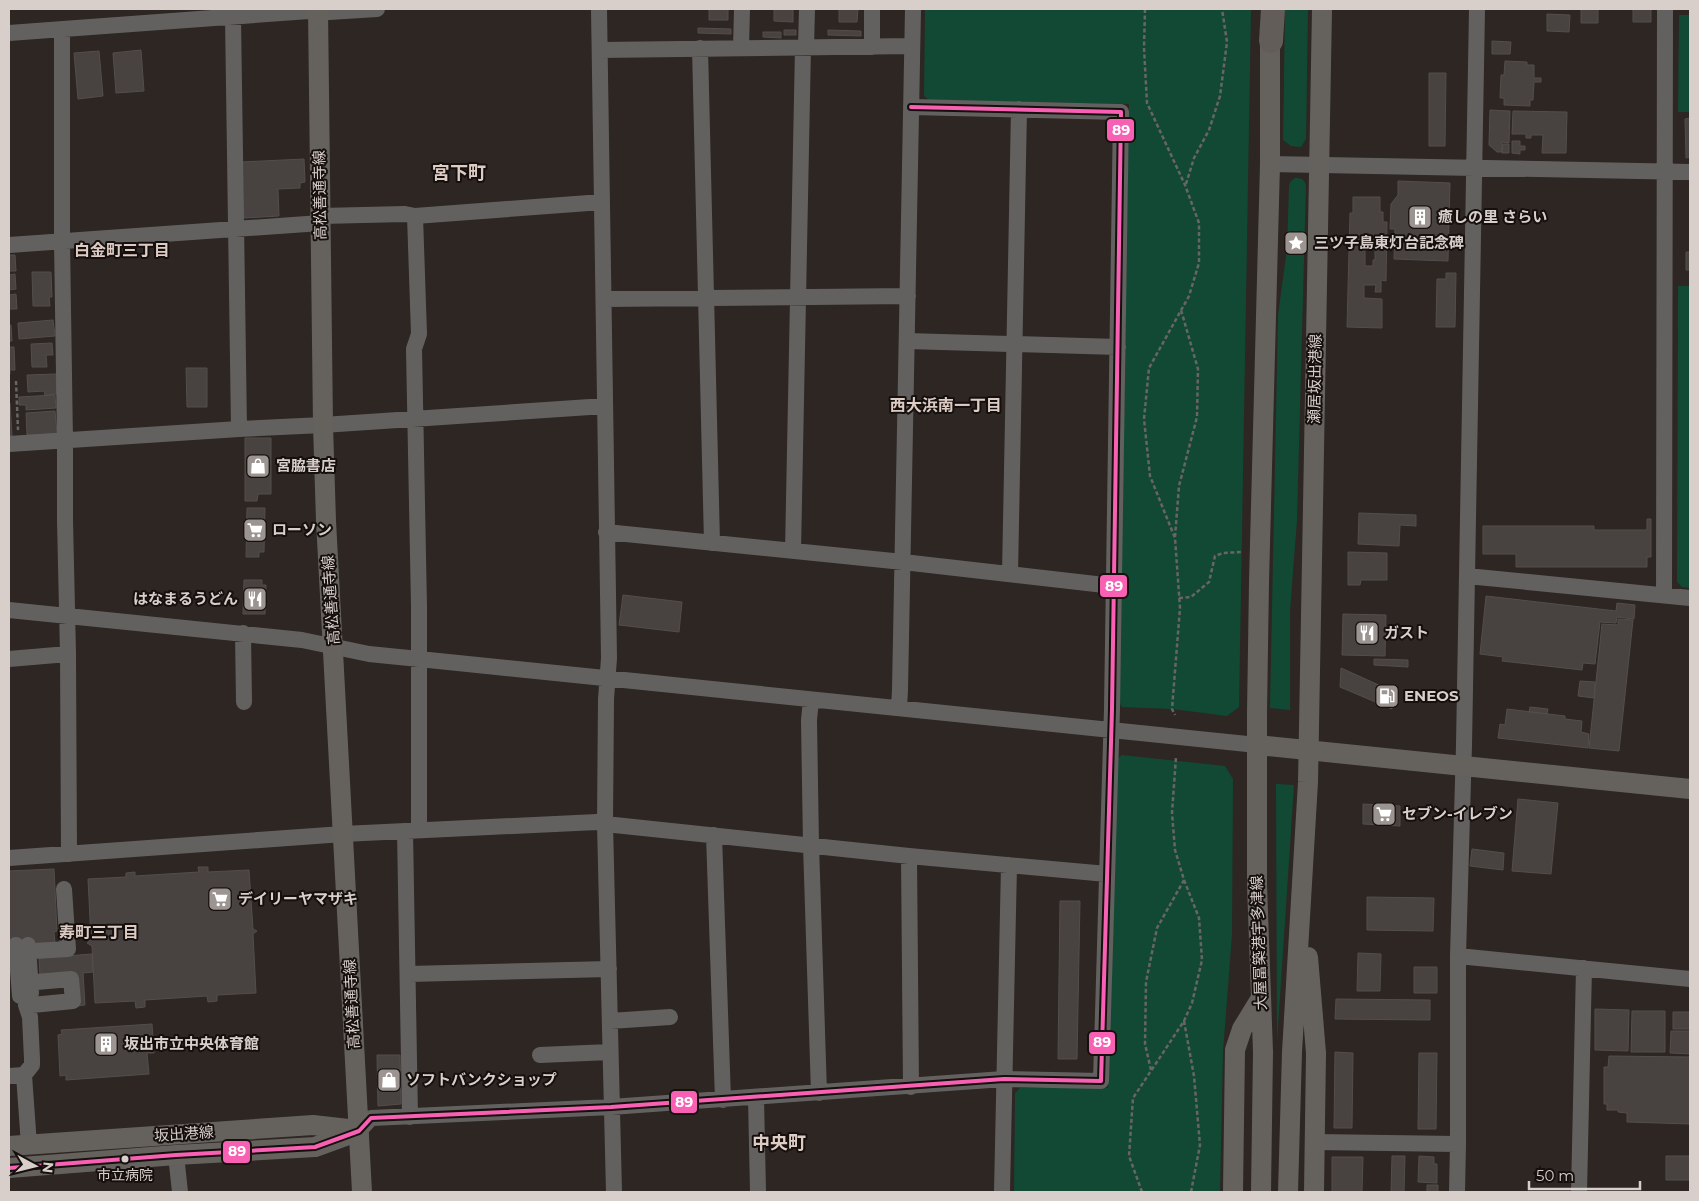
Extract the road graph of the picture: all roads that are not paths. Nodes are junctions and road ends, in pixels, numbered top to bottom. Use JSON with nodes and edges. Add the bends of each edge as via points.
{"nodes":[{"id":1,"x":377,"y":9,"type":"edge"},
{"id":2,"x":598,"y":9,"type":"edge"},
{"id":3,"x":742,"y":9,"type":"edge"},
{"id":4,"x":807,"y":9,"type":"edge"},
{"id":5,"x":872,"y":9,"type":"edge"},
{"id":6,"x":913,"y":9,"type":"edge"},
{"id":7,"x":1272,"y":9,"type":"edge"},
{"id":8,"x":1322,"y":9,"type":"edge"},
{"id":9,"x":1477,"y":9,"type":"edge"},
{"id":10,"x":1665,"y":9,"type":"edge"},
{"id":11,"x":318,"y":10,"type":"edge"},
{"id":12,"x":196,"y":14,"type":"edge"},
{"id":13,"x":233,"y":17,"type":"junction"},
{"id":14,"x":62,"y":29,"type":"junction"},
{"id":15,"x":9,"y":33,"type":"edge"},
{"id":16,"x":1270,"y":41,"type":"joint"},
{"id":17,"x":912,"y":46,"type":"junction"},
{"id":18,"x":805,"y":47,"type":"junction"},
{"id":19,"x":872,"y":47,"type":"junction"},
{"id":20,"x":700,"y":48,"type":"junction"},
{"id":21,"x":741,"y":48,"type":"junction"},
{"id":22,"x":600,"y":50,"type":"junction"},
{"id":23,"x":911,"y":107,"type":"junction"},
{"id":24,"x":1019,"y":109,"type":"junction"},
{"id":25,"x":1270,"y":164,"type":"junction"},
{"id":26,"x":1320,"y":164,"type":"junction"},
{"id":27,"x":1474,"y":168,"type":"junction"},
{"id":28,"x":1665,"y":172,"type":"junction"},
{"id":29,"x":1690,"y":172,"type":"edge"},
{"id":30,"x":602,"y":202,"type":"junction"},
{"id":31,"x":415,"y":216,"type":"junction"},
{"id":32,"x":321,"y":219,"type":"junction"},
{"id":33,"x":236,"y":228,"type":"junction"},
{"id":34,"x":62,"y":242,"type":"junction"},
{"id":35,"x":9,"y":245,"type":"edge"},
{"id":36,"x":908,"y":296,"type":"junction"},
{"id":37,"x":798,"y":297,"type":"junction"},
{"id":38,"x":706,"y":298,"type":"junction"},
{"id":39,"x":604,"y":299,"type":"junction"},
{"id":40,"x":907,"y":341,"type":"junction"},
{"id":41,"x":1015,"y":344,"type":"junction"},
{"id":42,"x":1118,"y":347,"type":"junction"},
{"id":43,"x":605,"y":406,"type":"junction"},
{"id":44,"x":415,"y":419,"type":"junction"},
{"id":45,"x":323,"y":425,"type":"junction"},
{"id":46,"x":239,"y":429,"type":"junction"},
{"id":47,"x":65,"y":440,"type":"junction"},
{"id":48,"x":13,"y":444,"type":"edge"},
{"id":49,"x":606,"y":532,"type":"junction"},
{"id":50,"x":712,"y":543,"type":"junction"},
{"id":51,"x":793,"y":551,"type":"junction"},
{"id":52,"x":903,"y":562,"type":"junction"},
{"id":53,"x":1010,"y":574,"type":"junction"},
{"id":54,"x":1467,"y":576,"type":"junction"},
{"id":55,"x":1114,"y":586,"type":"junction"},
{"id":56,"x":1664,"y":595,"type":"junction"},
{"id":57,"x":1690,"y":598,"type":"edge"},
{"id":58,"x":9,"y":610,"type":"edge"},
{"id":59,"x":67,"y":616,"type":"junction"},
{"id":60,"x":243,"y":633,"type":"junction"},
{"id":61,"x":334,"y":646,"type":"junction"},
{"id":62,"x":68,"y":654,"type":"junction"},
{"id":63,"x":9,"y":659,"type":"edge"},
{"id":64,"x":419,"y":660,"type":"junction"},
{"id":65,"x":607,"y":679,"type":"junction"},
{"id":66,"x":811,"y":700,"type":"junction"},
{"id":67,"x":244,"y":702,"type":"dead end"},
{"id":68,"x":899,"y":708,"type":"junction"},
{"id":69,"x":1111,"y":730,"type":"junction"},
{"id":70,"x":1257,"y":745,"type":"junction"},
{"id":71,"x":1308,"y":750,"type":"junction"},
{"id":72,"x":1463,"y":765,"type":"junction"},
{"id":73,"x":1690,"y":789,"type":"edge"},
{"id":74,"x":605,"y":824,"type":"junction"},
{"id":75,"x":412,"y":830,"type":"junction"},
{"id":76,"x":344,"y":834,"type":"junction"},
{"id":77,"x":714,"y":836,"type":"junction"},
{"id":78,"x":811,"y":846,"type":"junction"},
{"id":79,"x":69,"y":854,"type":"junction"},
{"id":80,"x":909,"y":856,"type":"junction"},
{"id":81,"x":9,"y":858,"type":"edge"},
{"id":82,"x":1009,"y":865,"type":"junction"},
{"id":83,"x":1107,"y":874,"type":"junction"},
{"id":84,"x":1303,"y":886,"type":"junction"},
{"id":85,"x":64,"y":889,"type":"dead end"},
{"id":86,"x":19,"y":951,"type":"edge"},
{"id":87,"x":1458,"y":956,"type":"junction"},
{"id":88,"x":1584,"y":968,"type":"junction"},
{"id":89,"x":609,"y":969,"type":"junction"},
{"id":90,"x":408,"y":974,"type":"junction"},
{"id":91,"x":1690,"y":979,"type":"edge"},
{"id":92,"x":30,"y":982,"type":"junction"},
{"id":93,"x":1261,"y":998,"type":"junction"},
{"id":94,"x":31,"y":1011,"type":"junction"},
{"id":95,"x":670,"y":1017,"type":"dead end"},
{"id":96,"x":610,"y":1021,"type":"junction"},
{"id":97,"x":610,"y":1052,"type":"junction"},
{"id":98,"x":540,"y":1055,"type":"dead end"},
{"id":99,"x":16,"y":1076,"type":"edge"},
{"id":100,"x":1004,"y":1079,"type":"junction"},
{"id":101,"x":911,"y":1087,"type":"junction"},
{"id":102,"x":819,"y":1094,"type":"junction"},
{"id":103,"x":756,"y":1098,"type":"junction"},
{"id":104,"x":723,"y":1100,"type":"junction"},
{"id":105,"x":611,"y":1107,"type":"junction"},
{"id":106,"x":410,"y":1117,"type":"junction"},
{"id":107,"x":359,"y":1130,"type":"junction"},
{"id":108,"x":1315,"y":1142,"type":"junction"},
{"id":109,"x":1458,"y":1144,"type":"junction"},
{"id":110,"x":29,"y":1145,"type":"junction"},
{"id":111,"x":9,"y":1146,"type":"edge"},
{"id":112,"x":176,"y":1155,"type":"junction"},
{"id":113,"x":9,"y":1168,"type":"edge"},
{"id":114,"x":180,"y":1192,"type":"edge"},
{"id":115,"x":362,"y":1192,"type":"edge"},
{"id":116,"x":614,"y":1192,"type":"edge"},
{"id":117,"x":758,"y":1192,"type":"edge"},
{"id":118,"x":1002,"y":1192,"type":"edge"},
{"id":119,"x":1233,"y":1192,"type":"edge"},
{"id":120,"x":1261,"y":1192,"type":"edge"},
{"id":121,"x":1288,"y":1192,"type":"edge"},
{"id":122,"x":1314,"y":1192,"type":"edge"},
{"id":123,"x":1457,"y":1192,"type":"edge"},
{"id":124,"x":1579,"y":1192,"type":"edge"}],
"edges":[{"from":1,"to":11,"type":"street"},
{"from":2,"to":22,"type":"street"},
{"from":3,"to":21,"type":"street"},
{"from":4,"to":18,"type":"street"},
{"from":5,"to":19,"type":"street"},
{"from":6,"to":17,"type":"street"},
{"from":7,"to":16,"type":"highway"},
{"from":8,"to":26,"type":"main road","name":"瀬居坂出港線"},
{"from":9,"to":27,"type":"street"},
{"from":10,"to":28,"type":"street"},
{"from":11,"to":13,"type":"street"},
{"from":11,"to":32,"type":"main road","name":"高松善通寺線"},
{"from":12,"to":13,"type":"street"},
{"from":12,"to":14,"type":"street"},
{"from":13,"to":33,"type":"street"},
{"from":14,"to":15,"type":"street"},
{"from":14,"to":34,"type":"street"},
{"from":16,"to":25,"type":"main road"},
{"from":17,"to":19,"type":"street"},
{"from":17,"to":23,"type":"street"},
{"from":18,"to":19,"type":"street"},
{"from":18,"to":21,"type":"street"},
{"from":18,"to":37,"type":"street"},
{"from":20,"to":21,"type":"street"},
{"from":20,"to":22,"type":"street"},
{"from":20,"to":38,"type":"street"},
{"from":22,"to":30,"type":"street"},
{"from":23,"to":24,"type":"street"},
{"from":23,"to":36,"type":"street"},
{"from":24,"to":41,"type":"street"},
{"from":24,"to":42,"type":"street","via":[[1121,112]]},
{"from":25,"to":26,"type":"street"},
{"from":25,"to":70,"type":"main road"},
{"from":26,"to":27,"type":"street"},
{"from":26,"to":71,"type":"main road","name":"瀬居坂出港線"},
{"from":27,"to":28,"type":"street"},
{"from":27,"to":54,"type":"street"},
{"from":28,"to":29,"type":"street"},
{"from":28,"to":56,"type":"street"},
{"from":30,"to":31,"type":"street"},
{"from":30,"to":39,"type":"street"},
{"from":31,"to":32,"type":"street"},
{"from":31,"to":44,"type":"street","via":[[418,334],[414,349]]},
{"from":32,"to":33,"type":"street"},
{"from":32,"to":45,"type":"main road","name":"高松善通寺線"},
{"from":33,"to":34,"type":"street"},
{"from":33,"to":46,"type":"street"},
{"from":34,"to":35,"type":"street"},
{"from":34,"to":47,"type":"street"},
{"from":36,"to":37,"type":"street"},
{"from":36,"to":40,"type":"street"},
{"from":37,"to":38,"type":"street"},
{"from":37,"to":51,"type":"street"},
{"from":38,"to":39,"type":"street"},
{"from":38,"to":50,"type":"street"},
{"from":39,"to":43,"type":"street"},
{"from":40,"to":41,"type":"street"},
{"from":40,"to":52,"type":"street"},
{"from":41,"to":42,"type":"street"},
{"from":41,"to":53,"type":"street"},
{"from":42,"to":55,"type":"street"},
{"from":43,"to":44,"type":"street"},
{"from":43,"to":49,"type":"street"},
{"from":44,"to":45,"type":"street"},
{"from":44,"to":64,"type":"street"},
{"from":45,"to":46,"type":"street"},
{"from":45,"to":61,"type":"main road","name":"高松善通寺線"},
{"from":46,"to":47,"type":"street"},
{"from":47,"to":48,"type":"street"},
{"from":47,"to":59,"type":"street"},
{"from":49,"to":50,"type":"street"},
{"from":49,"to":65,"type":"street"},
{"from":50,"to":51,"type":"street"},
{"from":51,"to":52,"type":"street"},
{"from":52,"to":53,"type":"street"},
{"from":52,"to":68,"type":"street"},
{"from":53,"to":55,"type":"street"},
{"from":54,"to":56,"type":"street"},
{"from":54,"to":72,"type":"street"},
{"from":55,"to":69,"type":"street"},
{"from":56,"to":57,"type":"street"},
{"from":58,"to":59,"type":"street"},
{"from":59,"to":60,"type":"street"},
{"from":59,"to":62,"type":"street"},
{"from":60,"to":61,"type":"street"},
{"from":60,"to":67,"type":"street"},
{"from":61,"to":64,"type":"street"},
{"from":61,"to":76,"type":"main road","name":"高松善通寺線"},
{"from":62,"to":63,"type":"street"},
{"from":62,"to":79,"type":"street"},
{"from":64,"to":65,"type":"street"},
{"from":64,"to":75,"type":"street"},
{"from":65,"to":66,"type":"street"},
{"from":65,"to":74,"type":"street"},
{"from":66,"to":68,"type":"street"},
{"from":66,"to":78,"type":"street"},
{"from":68,"to":69,"type":"street"},
{"from":69,"to":70,"type":"street"},
{"from":69,"to":83,"type":"street"},
{"from":70,"to":71,"type":"main road"},
{"from":70,"to":93,"type":"main road","name":"大屋冨築港宇多津線"},
{"from":71,"to":72,"type":"main road"},
{"from":71,"to":84,"type":"main road"},
{"from":72,"to":73,"type":"main road"},
{"from":72,"to":87,"type":"street"},
{"from":74,"to":75,"type":"street"},
{"from":74,"to":77,"type":"street"},
{"from":74,"to":89,"type":"street"},
{"from":75,"to":76,"type":"street"},
{"from":75,"to":90,"type":"street"},
{"from":76,"to":79,"type":"street"},
{"from":76,"to":107,"type":"main road","name":"高松善通寺線"},
{"from":77,"to":78,"type":"street"},
{"from":77,"to":104,"type":"street"},
{"from":78,"to":80,"type":"street"},
{"from":78,"to":102,"type":"street"},
{"from":79,"to":81,"type":"street"},
{"from":80,"to":82,"type":"street"},
{"from":80,"to":101,"type":"street"},
{"from":82,"to":83,"type":"street"},
{"from":82,"to":100,"type":"street"},
{"from":83,"to":100,"type":"street","via":[[1101,1082]]},
{"from":84,"to":108,"type":"main road","via":[[1316,1053]]},
{"from":84,"to":121,"type":"main road","via":[[1292,1052]]},
{"from":85,"to":86,"type":"street","via":[[68,949]]},
{"from":86,"to":92,"type":"street"},
{"from":86,"to":94,"type":"street","via":[[20,1005]]},
{"from":87,"to":88,"type":"street"},
{"from":87,"to":109,"type":"street"},
{"from":88,"to":91,"type":"street"},
{"from":88,"to":124,"type":"street"},
{"from":89,"to":90,"type":"street"},
{"from":89,"to":96,"type":"street"},
{"from":90,"to":106,"type":"street"},
{"from":92,"to":94,"type":"street","via":[[24,983],[26,1005]]},
{"from":92,"to":94,"type":"street","via":[[71,979],[72,1001]]},
{"from":93,"to":119,"type":"main road","via":[[1242,1029],[1235,1050]]},
{"from":93,"to":120,"type":"main road","name":"大屋冨築港宇多津線"},
{"from":94,"to":99,"type":"street","via":[[32,1066]]},
{"from":95,"to":96,"type":"street"},
{"from":96,"to":97,"type":"street"},
{"from":97,"to":98,"type":"street"},
{"from":97,"to":105,"type":"street"},
{"from":99,"to":110,"type":"street"},
{"from":100,"to":101,"type":"street"},
{"from":100,"to":118,"type":"street"},
{"from":101,"to":102,"type":"street"},
{"from":102,"to":103,"type":"street"},
{"from":103,"to":104,"type":"street"},
{"from":103,"to":117,"type":"street"},
{"from":104,"to":105,"type":"street"},
{"from":105,"to":106,"type":"street"},
{"from":105,"to":116,"type":"street"},
{"from":106,"to":107,"type":"street","via":[[371,1118]]},
{"from":107,"to":110,"type":"main road","name":"坂出港線","via":[[314,1125]]},
{"from":107,"to":112,"type":"main road","name":"坂出港線","via":[[315,1148]]},
{"from":107,"to":115,"type":"main road"},
{"from":108,"to":109,"type":"street"},
{"from":108,"to":122,"type":"main road"},
{"from":109,"to":123,"type":"street"},
{"from":110,"to":111,"type":"main road","name":"坂出港線"},
{"from":112,"to":113,"type":"main road","name":"坂出港線"},
{"from":112,"to":114,"type":"street"}]}
